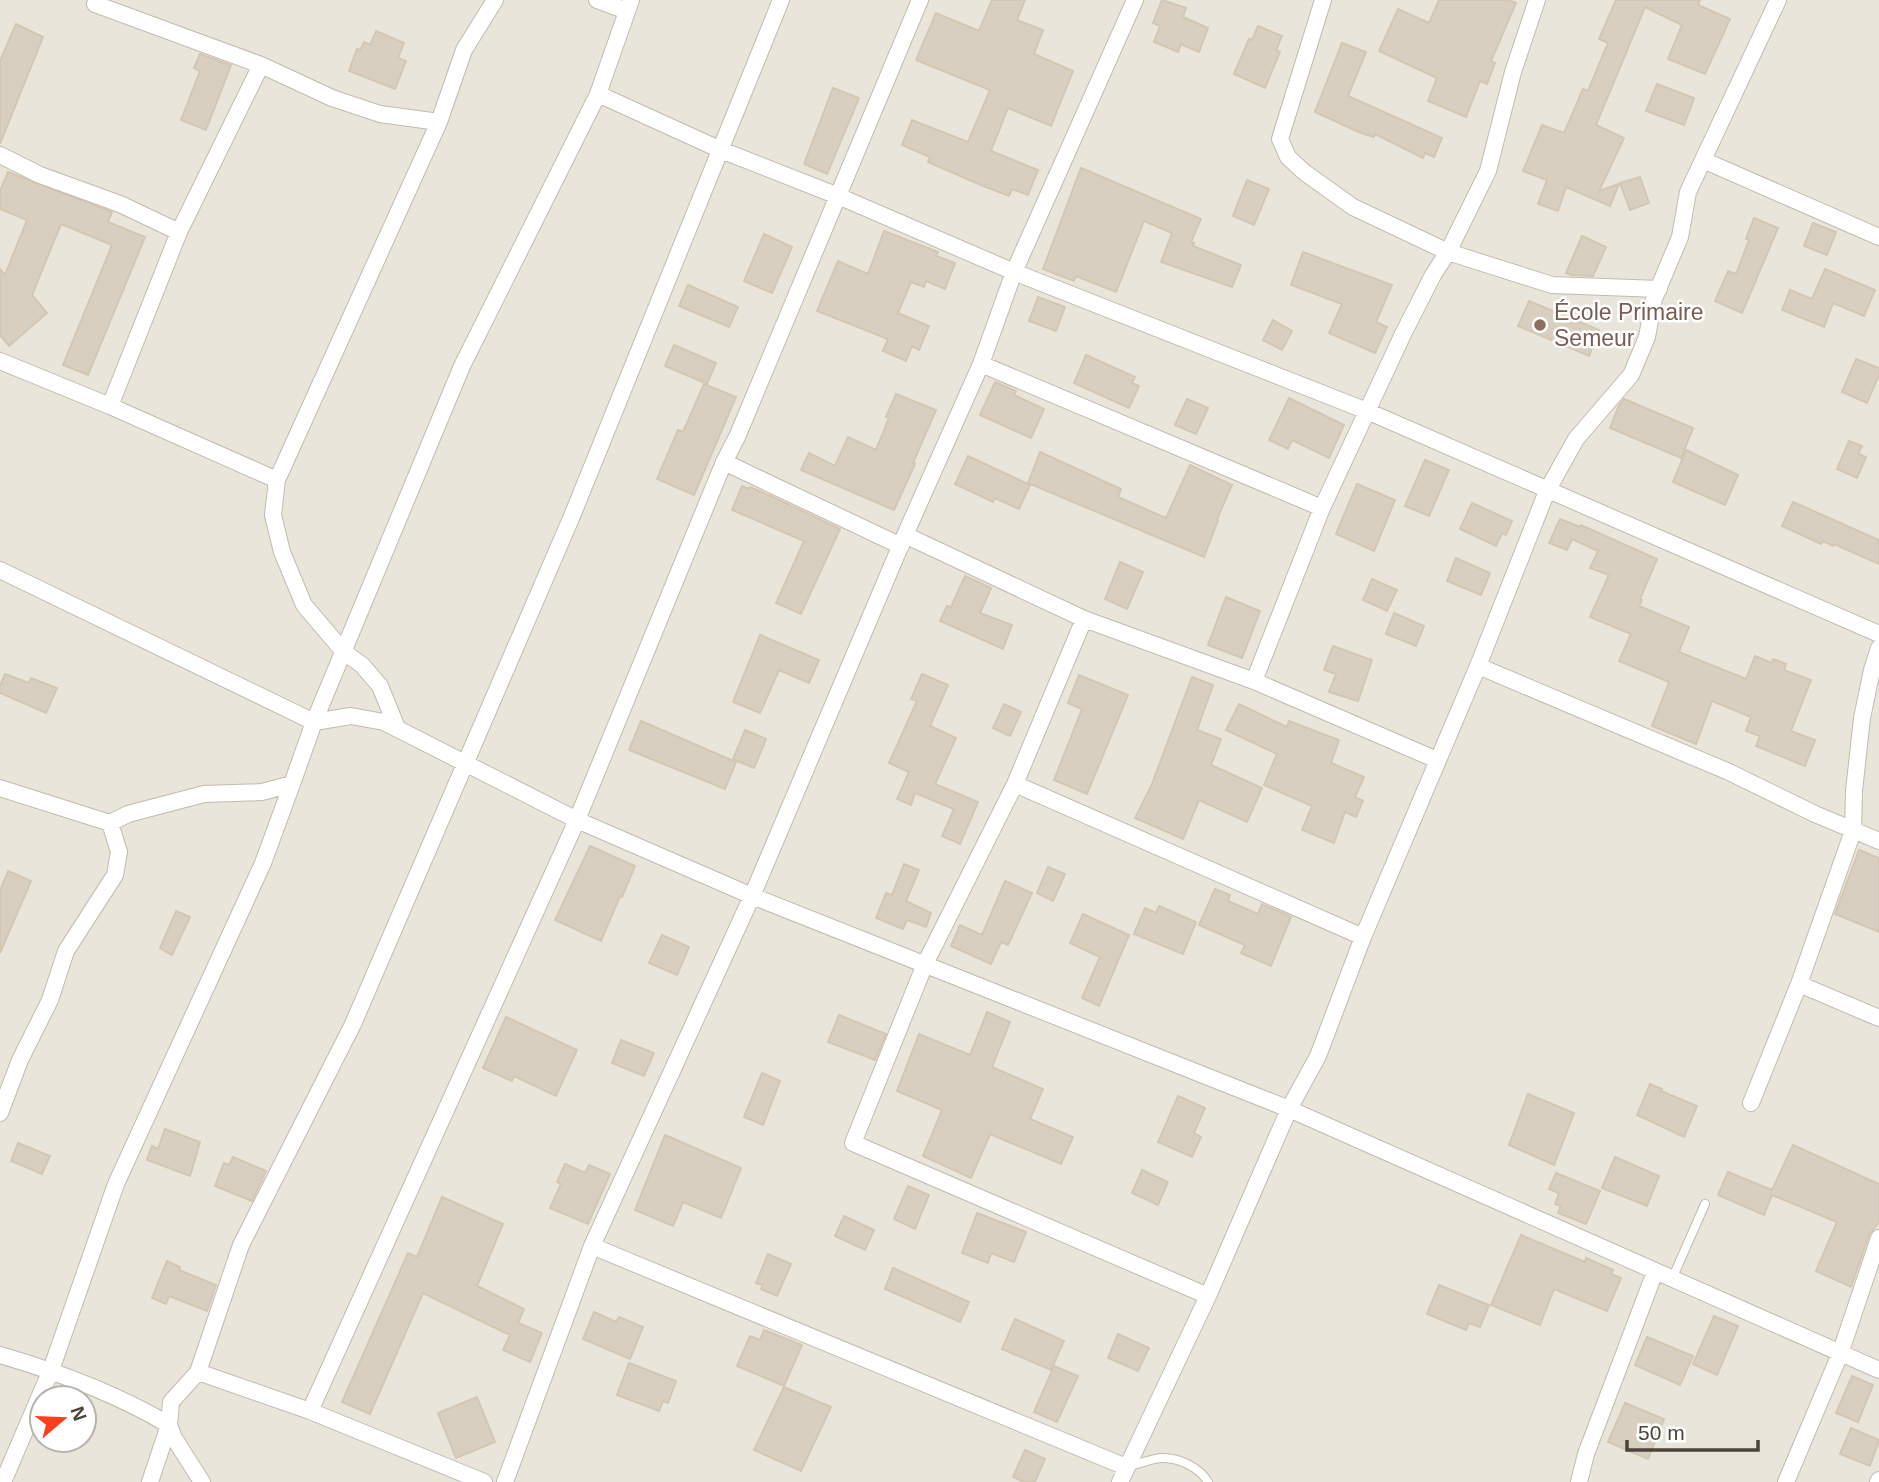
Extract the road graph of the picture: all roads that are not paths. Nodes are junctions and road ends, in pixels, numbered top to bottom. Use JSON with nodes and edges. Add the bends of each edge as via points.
{"nodes":[{"id":1,"x":495,"y":0,"type":"edge"},
{"id":2,"x":597,"y":0,"type":"edge"},
{"id":3,"x":781,"y":0,"type":"edge"},
{"id":4,"x":920,"y":0,"type":"edge"},
{"id":5,"x":1135,"y":0,"type":"edge"},
{"id":6,"x":1323,"y":0,"type":"edge"},
{"id":7,"x":1537,"y":0,"type":"edge"},
{"id":8,"x":1778,"y":0,"type":"edge"},
{"id":9,"x":95,"y":4,"type":"dead end"},
{"id":10,"x":629,"y":6,"type":"edge"},
{"id":11,"x":261,"y":65,"type":"junction"},
{"id":12,"x":598,"y":94,"type":"junction"},
{"id":13,"x":439,"y":122,"type":"junction"},
{"id":14,"x":721,"y":150,"type":"junction"},
{"id":15,"x":0,"y":155,"type":"edge"},
{"id":16,"x":1703,"y":160,"type":"junction"},
{"id":17,"x":838,"y":196,"type":"junction"},
{"id":18,"x":179,"y":232,"type":"junction"},
{"id":19,"x":1879,"y":237,"type":"edge"},
{"id":20,"x":1448,"y":252,"type":"junction"},
{"id":21,"x":1014,"y":272,"type":"junction"},
{"id":22,"x":1659,"y":289,"type":"junction"},
{"id":23,"x":0,"y":361,"type":"edge"},
{"id":24,"x":981,"y":364,"type":"junction"},
{"id":25,"x":110,"y":406,"type":"junction"},
{"id":26,"x":1367,"y":411,"type":"junction"},
{"id":27,"x":724,"y":462,"type":"junction"},
{"id":28,"x":277,"y":480,"type":"junction"},
{"id":29,"x":1547,"y":491,"type":"junction"},
{"id":30,"x":1322,"y":508,"type":"junction"},
{"id":31,"x":903,"y":540,"type":"junction"},
{"id":32,"x":0,"y":570,"type":"edge"},
{"id":33,"x":1084,"y":619,"type":"junction"},
{"id":34,"x":1879,"y":634,"type":"edge"},
{"id":35,"x":1879,"y":648,"type":"edge"},
{"id":36,"x":344,"y":652,"type":"junction"},
{"id":37,"x":1478,"y":666,"type":"junction"},
{"id":38,"x":1254,"y":681,"type":"junction"},
{"id":39,"x":314,"y":722,"type":"junction"},
{"id":40,"x":397,"y":728,"type":"junction"},
{"id":41,"x":1437,"y":760,"type":"junction"},
{"id":42,"x":466,"y":763,"type":"junction"},
{"id":43,"x":292,"y":784,"type":"junction"},
{"id":44,"x":1014,"y":784,"type":"junction"},
{"id":45,"x":0,"y":788,"type":"edge"},
{"id":46,"x":577,"y":820,"type":"junction"},
{"id":47,"x":110,"y":823,"type":"junction"},
{"id":48,"x":1853,"y":831,"type":"junction"},
{"id":49,"x":1879,"y":841,"type":"edge"},
{"id":50,"x":752,"y":896,"type":"junction"},
{"id":51,"x":1363,"y":937,"type":"junction"},
{"id":52,"x":925,"y":964,"type":"junction"},
{"id":53,"x":1799,"y":984,"type":"junction"},
{"id":54,"x":1879,"y":1018,"type":"edge"},
{"id":55,"x":1751,"y":1103,"type":"dead end"},
{"id":56,"x":1289,"y":1109,"type":"junction"},
{"id":57,"x":0,"y":1113,"type":"edge"},
{"id":58,"x":1705,"y":1205,"type":"dead end"},
{"id":59,"x":1879,"y":1238,"type":"edge"},
{"id":60,"x":592,"y":1246,"type":"junction"},
{"id":61,"x":1655,"y":1272,"type":"junction"},
{"id":62,"x":1672,"y":1279,"type":"junction"},
{"id":63,"x":1208,"y":1296,"type":"junction"},
{"id":64,"x":1840,"y":1354,"type":"junction"},
{"id":65,"x":0,"y":1355,"type":"edge"},
{"id":66,"x":51,"y":1370,"type":"junction"},
{"id":67,"x":1879,"y":1370,"type":"edge"},
{"id":68,"x":198,"y":1372,"type":"junction"},
{"id":69,"x":310,"y":1411,"type":"junction"},
{"id":70,"x":169,"y":1425,"type":"junction"},
{"id":71,"x":1123,"y":1475,"type":"edge"},
{"id":72,"x":3,"y":1482,"type":"edge"},
{"id":73,"x":150,"y":1482,"type":"edge"},
{"id":74,"x":202,"y":1482,"type":"edge"},
{"id":75,"x":484,"y":1482,"type":"edge"},
{"id":76,"x":505,"y":1482,"type":"edge"},
{"id":77,"x":1208,"y":1482,"type":"edge"},
{"id":78,"x":1579,"y":1482,"type":"edge"},
{"id":79,"x":1786,"y":1482,"type":"edge"}],
"edges":[{"from":1,"to":13,"type":"street","via":[[464,50]]},
{"from":2,"to":10,"type":"street"},
{"from":3,"to":14,"type":"street"},
{"from":4,"to":17,"type":"street"},
{"from":5,"to":21,"type":"street"},
{"from":6,"to":20,"type":"street","via":[[1280,139],[1288,157],[1353,207]]},
{"from":7,"to":20,"type":"street","via":[[1488,171]]},
{"from":8,"to":16,"type":"street"},
{"from":9,"to":11,"type":"street"},
{"from":10,"to":12,"type":"street"},
{"from":11,"to":13,"type":"street","via":[[380,114]]},
{"from":11,"to":18,"type":"street"},
{"from":12,"to":14,"type":"street"},
{"from":12,"to":36,"type":"street","via":[[462,366]]},
{"from":13,"to":28,"type":"street"},
{"from":14,"to":17,"type":"street"},
{"from":14,"to":42,"type":"street"},
{"from":15,"to":18,"type":"street"},
{"from":16,"to":19,"type":"street"},
{"from":16,"to":22,"type":"street","via":[[1688,192],[1680,236]]},
{"from":17,"to":21,"type":"street"},
{"from":17,"to":27,"type":"street"},
{"from":18,"to":25,"type":"street"},
{"from":20,"to":22,"type":"street","via":[[1552,285]]},
{"from":20,"to":26,"type":"street"},
{"from":21,"to":24,"type":"street"},
{"from":21,"to":26,"type":"street"},
{"from":22,"to":29,"type":"street","via":[[1631,375],[1576,439]]},
{"from":23,"to":25,"type":"street"},
{"from":24,"to":30,"type":"street"},
{"from":24,"to":31,"type":"street"},
{"from":25,"to":28,"type":"street"},
{"from":26,"to":29,"type":"street"},
{"from":26,"to":30,"type":"street"},
{"from":27,"to":31,"type":"street"},
{"from":27,"to":46,"type":"street"},
{"from":28,"to":36,"type":"street","via":[[273,515],[282,552],[304,605]]},
{"from":29,"to":34,"type":"street"},
{"from":29,"to":37,"type":"street"},
{"from":30,"to":38,"type":"street"},
{"from":31,"to":33,"type":"street"},
{"from":31,"to":50,"type":"street"},
{"from":32,"to":39,"type":"street"},
{"from":33,"to":38,"type":"street"},
{"from":33,"to":44,"type":"street"},
{"from":35,"to":48,"type":"street","via":[[1862,718]]},
{"from":36,"to":39,"type":"street"},
{"from":36,"to":40,"type":"street","via":[[380,687]]},
{"from":37,"to":41,"type":"street"},
{"from":37,"to":48,"type":"street","via":[[1729,772]]},
{"from":38,"to":41,"type":"street"},
{"from":39,"to":40,"type":"street","via":[[351,716]]},
{"from":39,"to":43,"type":"street"},
{"from":40,"to":42,"type":"street"},
{"from":41,"to":51,"type":"street"},
{"from":42,"to":46,"type":"street"},
{"from":42,"to":68,"type":"street","via":[[353,1024],[241,1245]]},
{"from":43,"to":47,"type":"street","via":[[262,792],[204,794]]},
{"from":43,"to":66,"type":"street","via":[[263,863],[116,1184]]},
{"from":44,"to":51,"type":"street"},
{"from":44,"to":52,"type":"street"},
{"from":45,"to":47,"type":"street"},
{"from":46,"to":50,"type":"street"},
{"from":46,"to":69,"type":"street"},
{"from":47,"to":57,"type":"street","via":[[119,852],[116,875],[66,951],[50,1000]]},
{"from":48,"to":49,"type":"street"},
{"from":48,"to":53,"type":"street"},
{"from":50,"to":52,"type":"street"},
{"from":50,"to":60,"type":"street"},
{"from":51,"to":56,"type":"street","via":[[1318,1056]]},
{"from":52,"to":56,"type":"street"},
{"from":52,"to":63,"type":"street","via":[[853,1143]]},
{"from":53,"to":54,"type":"street"},
{"from":53,"to":55,"type":"street"},
{"from":56,"to":61,"type":"street"},
{"from":56,"to":63,"type":"street"},
{"from":58,"to":62,"type":"lane"},
{"from":59,"to":64,"type":"street"},
{"from":60,"to":71,"type":"street"},
{"from":60,"to":76,"type":"street"},
{"from":61,"to":62,"type":"street"},
{"from":61,"to":78,"type":"street"},
{"from":62,"to":64,"type":"street"},
{"from":63,"to":71,"type":"street"},
{"from":64,"to":67,"type":"street"},
{"from":64,"to":79,"type":"street"},
{"from":65,"to":66,"type":"street"},
{"from":66,"to":70,"type":"street"},
{"from":66,"to":72,"type":"street"},
{"from":68,"to":69,"type":"street"},
{"from":68,"to":70,"type":"street","via":[[171,1402]]},
{"from":69,"to":75,"type":"street"},
{"from":70,"to":73,"type":"street"},
{"from":70,"to":74,"type":"street"},
{"from":71,"to":77,"type":"lane","via":[[1163,1458],[1187,1463]]}]}
